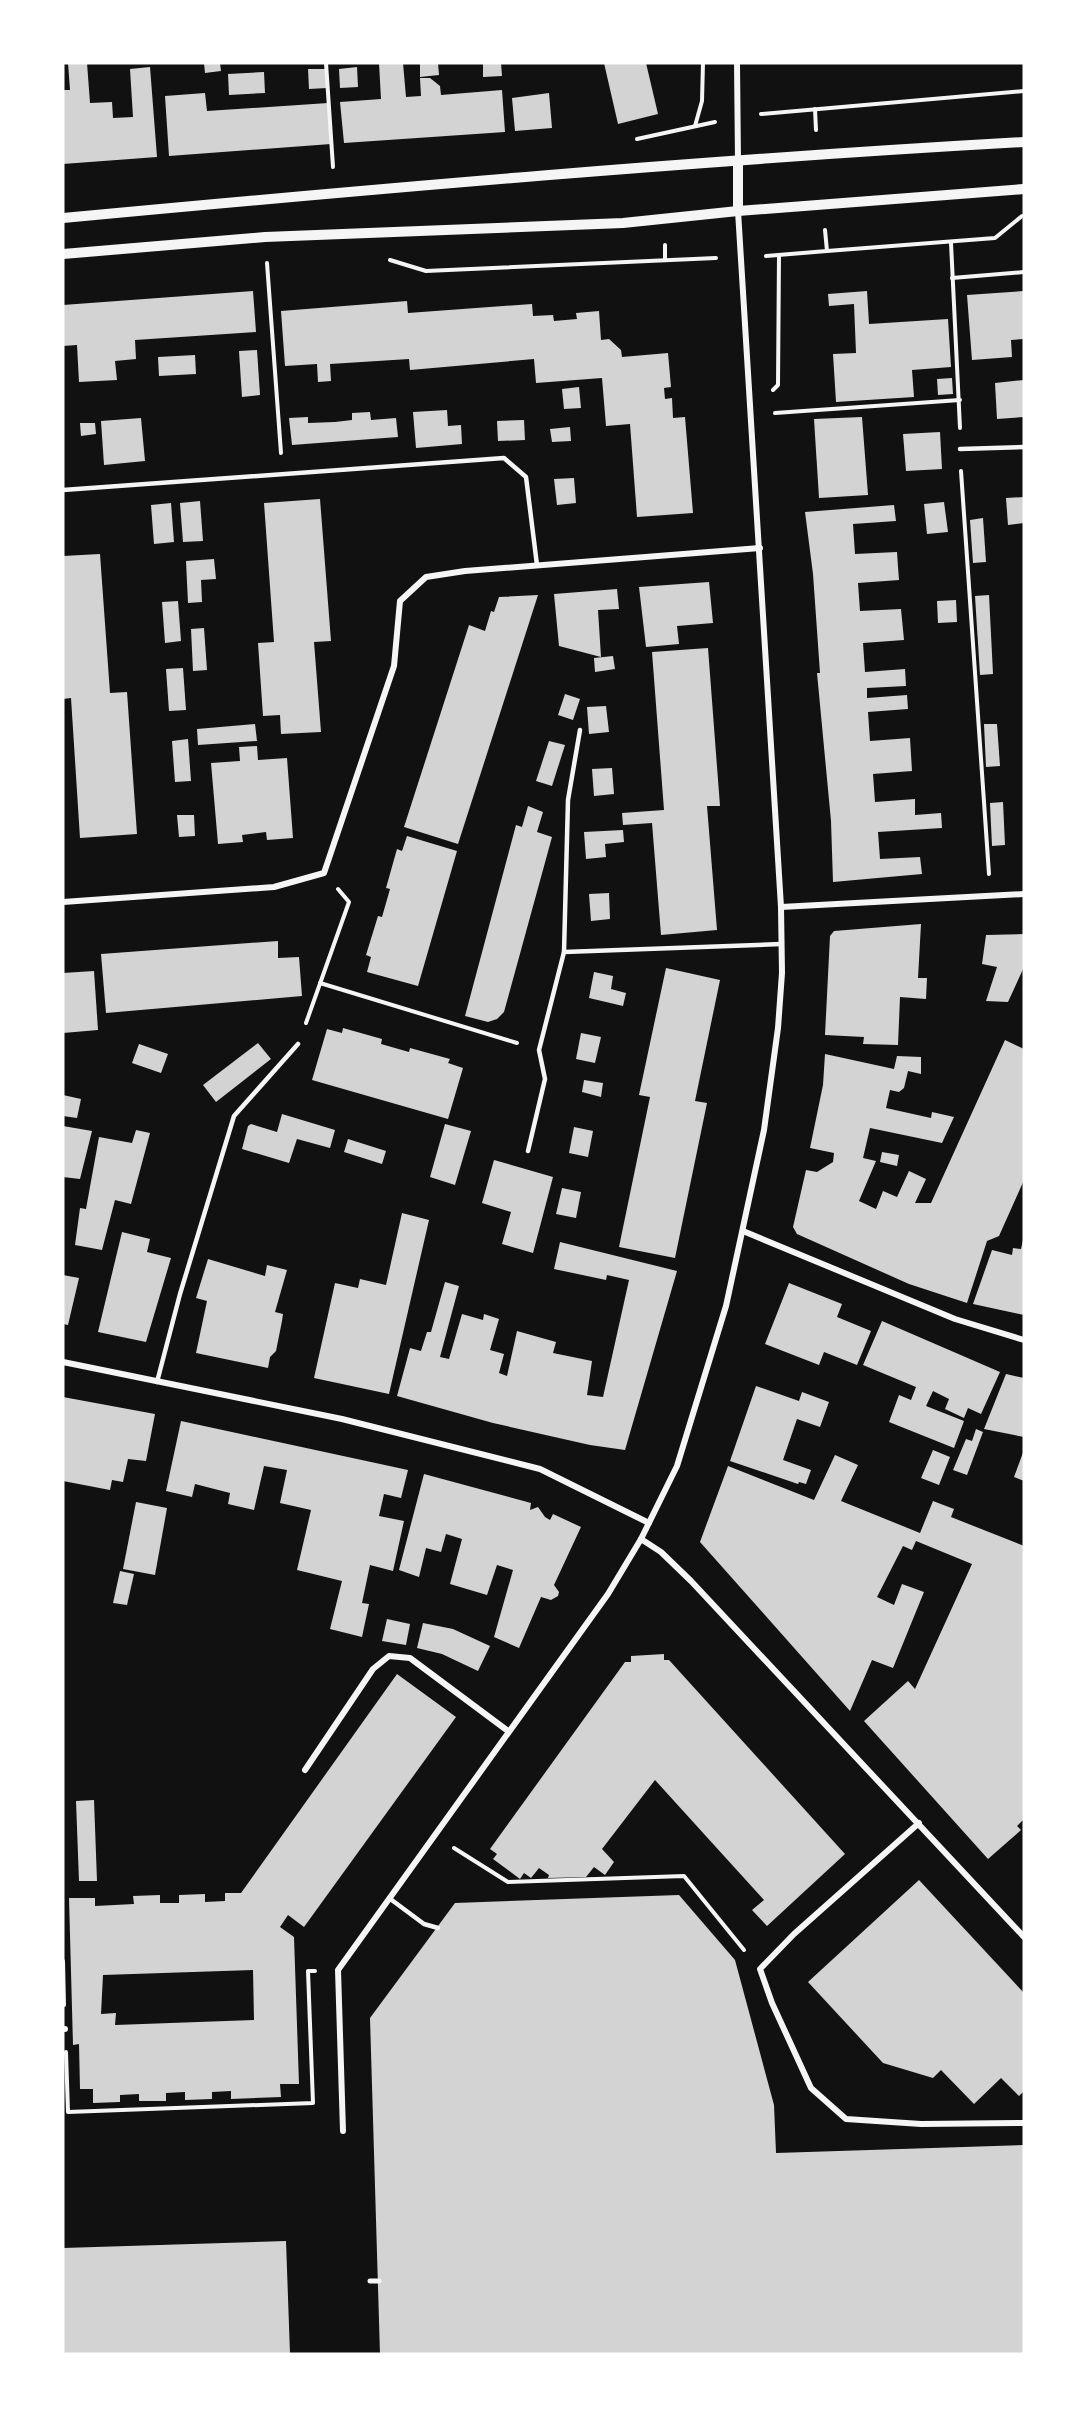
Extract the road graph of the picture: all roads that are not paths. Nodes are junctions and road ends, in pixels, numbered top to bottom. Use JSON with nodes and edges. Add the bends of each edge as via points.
{"nodes":[{"id":1,"x":737,"y":63,"type":"edge"},
{"id":2,"x":1024,"y":142,"type":"edge"},
{"id":3,"x":738,"y":162,"type":"junction"},
{"id":4,"x":1024,"y":189,"type":"edge"},
{"id":5,"x":738,"y":211,"type":"junction"},
{"id":6,"x":63,"y":218,"type":"edge"},
{"id":7,"x":63,"y":254,"type":"edge"},
{"id":8,"x":1024,"y":447,"type":"edge"},
{"id":9,"x":960,"y":449,"type":"road end"},
{"id":10,"x":63,"y":490,"type":"edge"},
{"id":11,"x":760,"y":548,"type":"junction"},
{"id":12,"x":537,"y":565,"type":"junction"},
{"id":13,"x":580,"y":730,"type":"dead end"},
{"id":14,"x":1024,"y":894,"type":"edge"},
{"id":15,"x":63,"y":902,"type":"edge"},
{"id":16,"x":781,"y":907,"type":"junction"},
{"id":17,"x":782,"y":944,"type":"junction"},
{"id":18,"x":564,"y":952,"type":"junction"},
{"id":19,"x":298,"y":1044,"type":"road end"},
{"id":20,"x":528,"y":1151,"type":"dead end"},
{"id":21,"x":743,"y":1231,"type":"junction"},
{"id":22,"x":1024,"y":1340,"type":"edge"},
{"id":23,"x":63,"y":1362,"type":"edge"},
{"id":24,"x":157,"y":1382,"type":"junction"},
{"id":25,"x":649,"y":1522,"type":"junction"},
{"id":26,"x":641,"y":1539,"type":"junction"},
{"id":27,"x":508,"y":1731,"type":"junction"},
{"id":28,"x":305,"y":1770,"type":"dead end"},
{"id":29,"x":919,"y":1823,"type":"junction"},
{"id":30,"x":389,"y":1898,"type":"junction"},
{"id":31,"x":438,"y":1928,"type":"dead end"},
{"id":32,"x":1024,"y":1937,"type":"edge"},
{"id":33,"x":1024,"y":2124,"type":"edge"},
{"id":34,"x":343,"y":2131,"type":"dead end"},
{"id":35,"x":370,"y":2281,"type":"dead end"},
{"id":36,"x":379,"y":2281,"type":"dead end"}],
"edges":[{"from":1,"to":3,"type":"street"},
{"from":2,"to":3,"type":"street"},
{"from":3,"to":5,"type":"street"},
{"from":3,"to":6,"type":"street","via":[[335,192]]},
{"from":4,"to":5,"type":"street"},
{"from":5,"to":7,"type":"street","via":[[622,223],[265,237]]},
{"from":5,"to":11,"type":"street"},
{"from":8,"to":9,"type":"lane"},
{"from":10,"to":12,"type":"lane","via":[[504,458],[526,477]]},
{"from":11,"to":12,"type":"street"},
{"from":11,"to":16,"type":"street"},
{"from":12,"to":15,"type":"street","via":[[426,577],[400,601],[394,666],[324,873],[274,887]]},
{"from":13,"to":18,"type":"lane","via":[[568,800]]},
{"from":14,"to":16,"type":"street"},
{"from":16,"to":17,"type":"street"},
{"from":17,"to":18,"type":"lane"},
{"from":17,"to":21,"type":"street","via":[[778,1028],[764,1130]]},
{"from":18,"to":20,"type":"lane","via":[[539,1050],[545,1079]]},
{"from":19,"to":24,"type":"lane","via":[[234,1116]]},
{"from":21,"to":22,"type":"street","via":[[955,1319]]},
{"from":21,"to":25,"type":"street","via":[[702,1394],[677,1466]]},
{"from":23,"to":24,"type":"street"},
{"from":24,"to":25,"type":"street","via":[[352,1422],[540,1469]]},
{"from":25,"to":26,"type":"street"},
{"from":26,"to":27,"type":"street","via":[[608,1594]]},
{"from":26,"to":29,"type":"street","via":[[691,1581]]},
{"from":27,"to":28,"type":"street","via":[[410,1658],[389,1656],[373,1669]]},
{"from":27,"to":30,"type":"street"},
{"from":29,"to":32,"type":"street"},
{"from":29,"to":33,"type":"street","via":[[760,1969],[812,2088],[846,2119]]},
{"from":30,"to":31,"type":"lane","via":[[424,1924]]},
{"from":30,"to":34,"type":"street","via":[[338,1970]]},
{"from":35,"to":36,"type":"street"}]}
